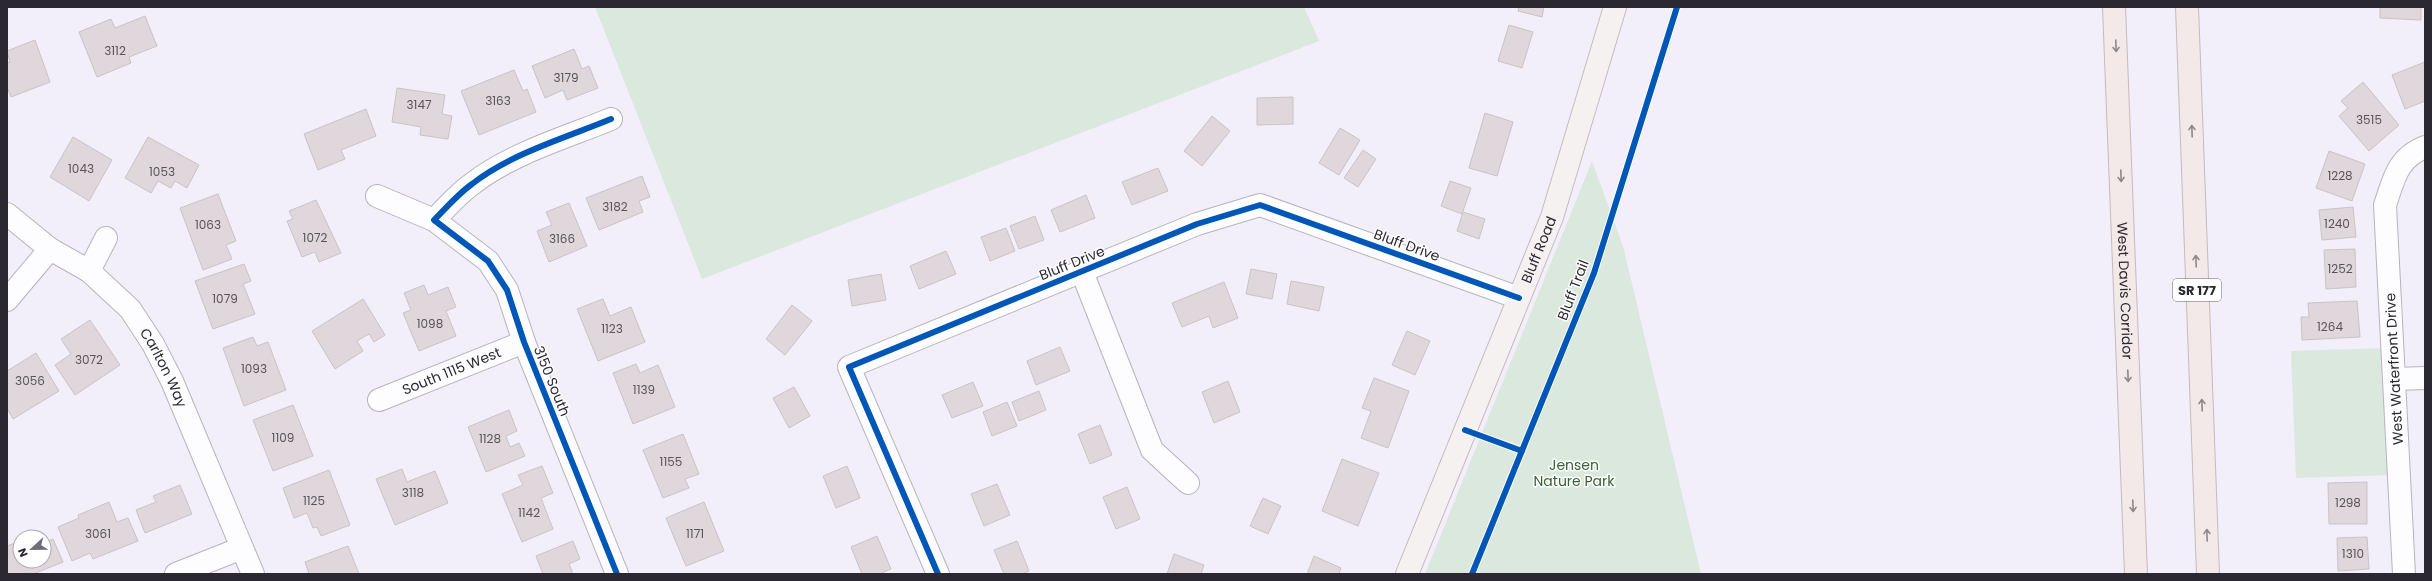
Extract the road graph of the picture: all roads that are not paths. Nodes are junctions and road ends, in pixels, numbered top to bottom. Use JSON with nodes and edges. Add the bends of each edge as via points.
{"nodes":[{"id":1,"x":1615,"y":7,"type":"edge"},
{"id":2,"x":2114,"y":7,"type":"edge"},
{"id":3,"x":2187,"y":7,"type":"edge"},
{"id":4,"x":611,"y":120,"type":"dead end"},
{"id":5,"x":2425,"y":147,"type":"edge"},
{"id":6,"x":377,"y":196,"type":"dead end"},
{"id":7,"x":7,"y":214,"type":"edge"},
{"id":8,"x":434,"y":220,"type":"junction"},
{"id":9,"x":106,"y":238,"type":"dead end"},
{"id":10,"x":50,"y":249,"type":"junction"},
{"id":11,"x":89,"y":271,"type":"junction"},
{"id":12,"x":1082,"y":272,"type":"junction"},
{"id":13,"x":1519,"y":298,"type":"junction"},
{"id":14,"x":7,"y":300,"type":"edge"},
{"id":15,"x":524,"y":342,"type":"junction"},
{"id":16,"x":2425,"y":378,"type":"edge"},
{"id":17,"x":2395,"y":379,"type":"junction"},
{"id":18,"x":379,"y":400,"type":"dead end"},
{"id":19,"x":1188,"y":483,"type":"dead end"},
{"id":20,"x":242,"y":548,"type":"junction"},
{"id":21,"x":176,"y":574,"type":"edge"},
{"id":22,"x":253,"y":574,"type":"edge"},
{"id":23,"x":617,"y":574,"type":"edge"},
{"id":24,"x":938,"y":574,"type":"edge"},
{"id":25,"x":1407,"y":574,"type":"edge"},
{"id":26,"x":2136,"y":574,"type":"edge"},
{"id":27,"x":2208,"y":574,"type":"edge"},
{"id":28,"x":2404,"y":574,"type":"edge"}],
"edges":[{"from":1,"to":13,"type":"main road","name":"Bluff Road","via":[[1552,217]]},
{"from":2,"to":26,"type":"highway","name":"West Davis Corridor","one_way":true},
{"from":27,"to":3,"type":"highway","number":"SR 177","one_way":true},
{"from":4,"to":8,"type":"street","via":[[494,169],[471,184]]},
{"from":5,"to":17,"type":"street","name":"West Waterfront Drive","via":[[2416,150],[2398,167],[2385,205]]},
{"from":6,"to":8,"type":"street","name":"3150 South"},
{"from":7,"to":10,"type":"street","name":"Carlton Way"},
{"from":8,"to":15,"type":"street","name":"3150 South","via":[[488,261],[507,290]]},
{"from":9,"to":11,"type":"street"},
{"from":10,"to":11,"type":"street","name":"Carlton Way"},
{"from":10,"to":14,"type":"street"},
{"from":11,"to":20,"type":"street","name":"Carlton Way","via":[[130,309],[153,344],[172,381]]},
{"from":12,"to":13,"type":"street","name":"Bluff Drive","via":[[1197,224],[1260,205]]},
{"from":12,"to":19,"type":"street","name":"Bluff Drive","via":[[1152,450]]},
{"from":12,"to":24,"type":"street","name":"Bluff Drive","via":[[849,367]]},
{"from":13,"to":25,"type":"main road","name":"Bluff Road"},
{"from":15,"to":18,"type":"street","name":"South 1115 West"},
{"from":15,"to":23,"type":"street","name":"3150 South"},
{"from":16,"to":17,"type":"street"},
{"from":17,"to":28,"type":"street","name":"West Waterfront Drive"},
{"from":20,"to":21,"type":"street"},
{"from":20,"to":22,"type":"street","name":"Carlton Way"}]}
